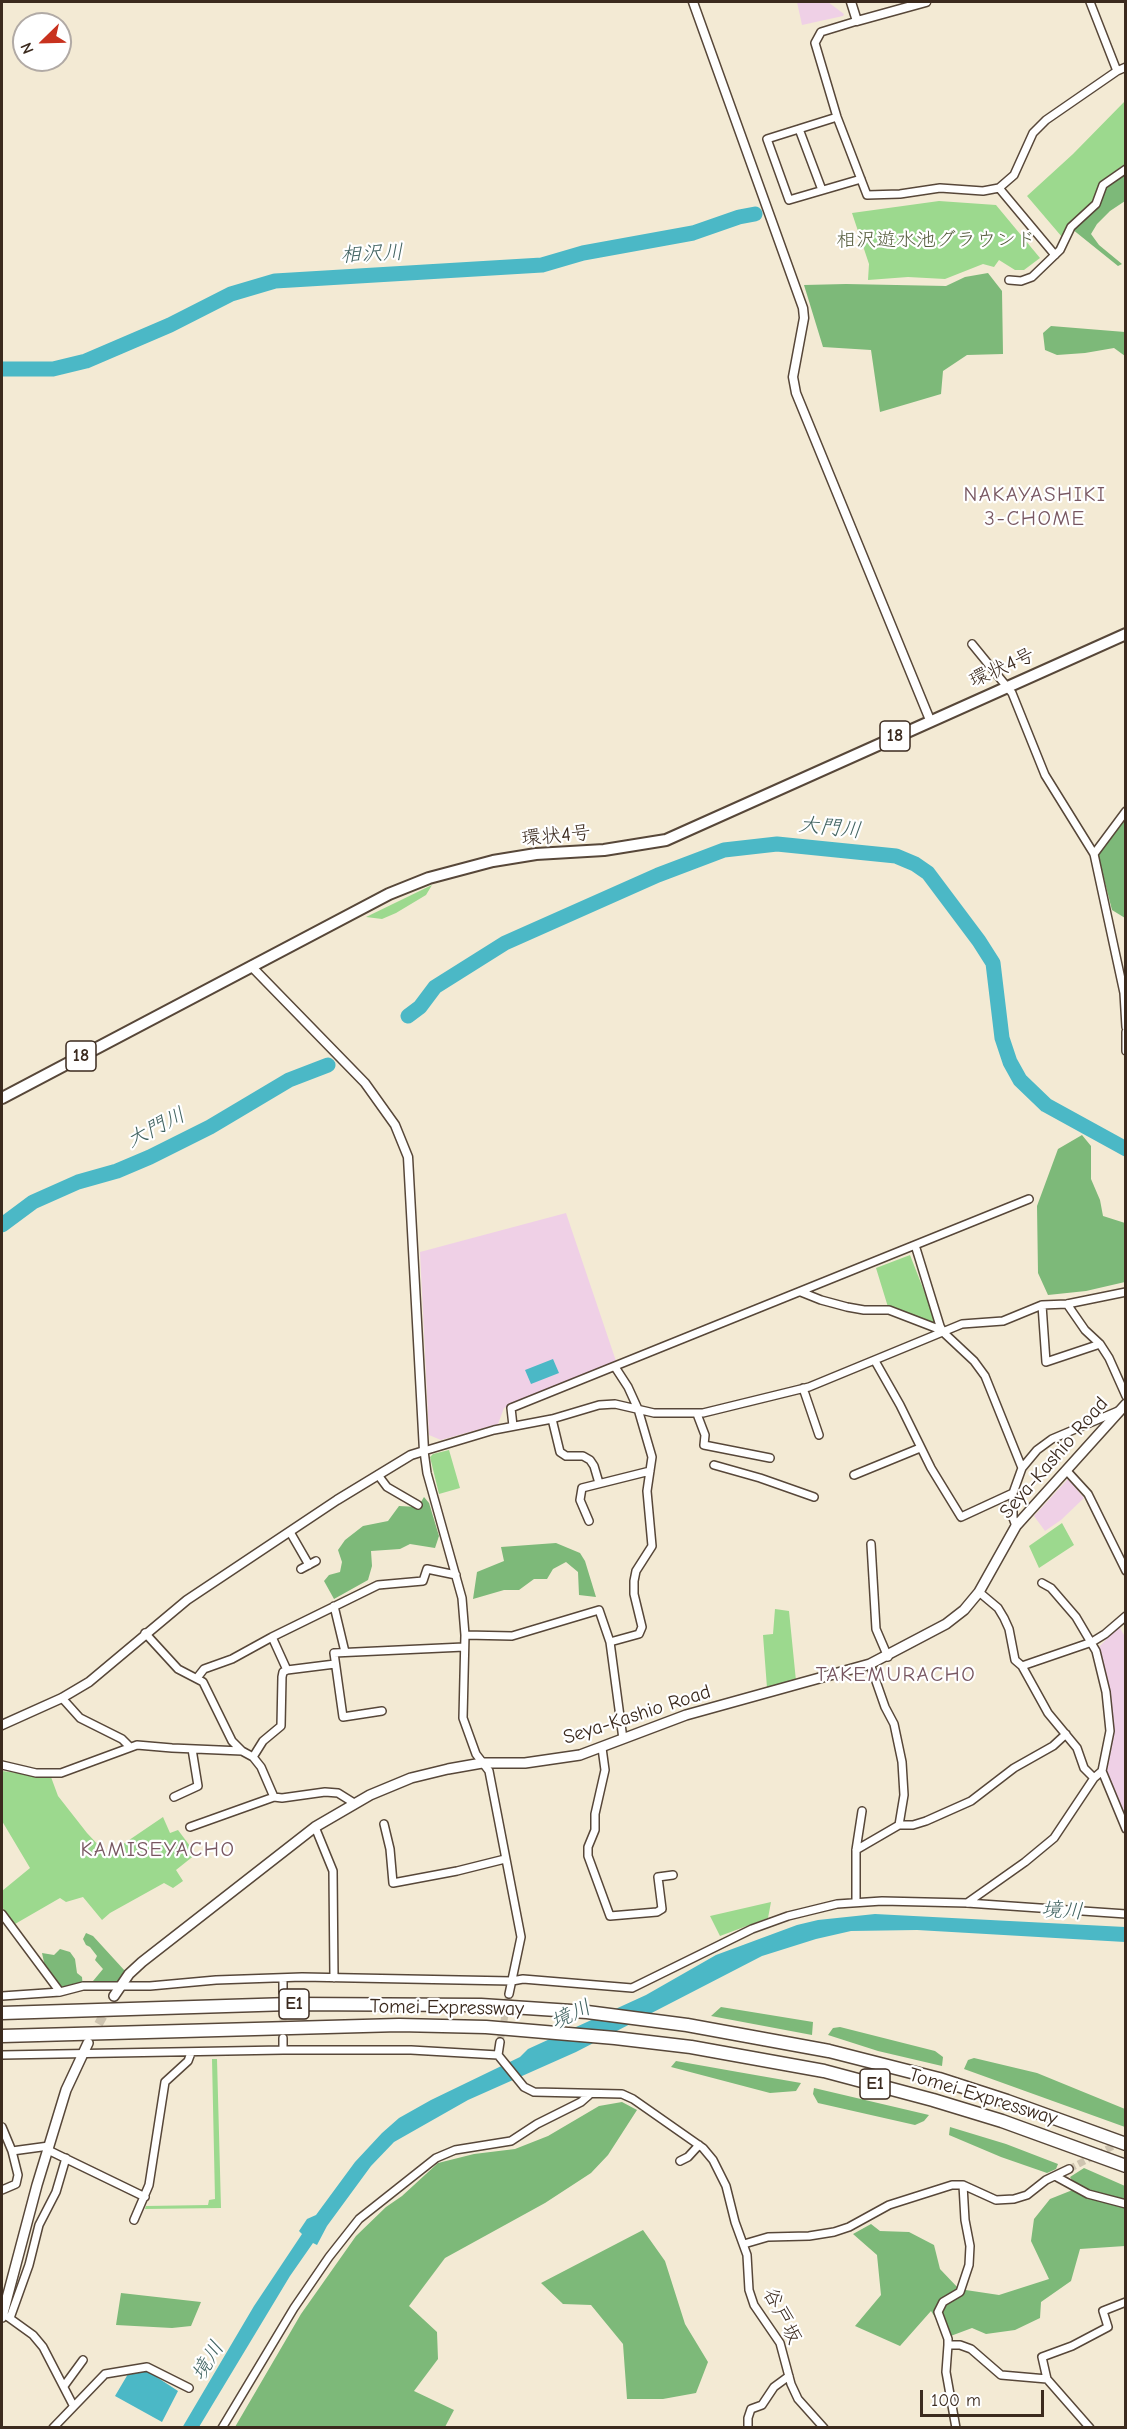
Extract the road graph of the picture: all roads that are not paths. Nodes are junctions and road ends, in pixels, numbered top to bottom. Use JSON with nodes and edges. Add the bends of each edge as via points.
{"nodes":[{"id":1,"x":693,"y":2,"type":"edge"},
{"id":2,"x":851,"y":2,"type":"edge"},
{"id":3,"x":926,"y":2,"type":"edge"},
{"id":4,"x":1090,"y":2,"type":"edge"},
{"id":5,"x":857,"y":21,"type":"junction"},
{"id":6,"x":1125,"y":67,"type":"edge"},
{"id":7,"x":1117,"y":70,"type":"junction"},
{"id":8,"x":837,"y":117,"type":"junction"},
{"id":9,"x":799,"y":129,"type":"junction"},
{"id":10,"x":1125,"y":169,"type":"edge"},
{"id":11,"x":861,"y":179,"type":"junction"},
{"id":12,"x":999,"y":188,"type":"junction"},
{"id":13,"x":822,"y":190,"type":"junction"},
{"id":14,"x":1055,"y":255,"type":"junction"},
{"id":15,"x":1009,"y":280,"type":"dead end"},
{"id":16,"x":1125,"y":634,"type":"edge"},
{"id":17,"x":972,"y":644,"type":"dead end"},
{"id":18,"x":1007,"y":685,"type":"junction"},
{"id":19,"x":930,"y":720,"type":"junction"},
{"id":20,"x":1125,"y":811,"type":"edge"},
{"id":21,"x":1094,"y":854,"type":"junction"},
{"id":22,"x":251,"y":966,"type":"junction"},
{"id":23,"x":1125,"y":1027,"type":"edge"},
{"id":24,"x":1125,"y":1032,"type":"edge"},
{"id":25,"x":1125,"y":1051,"type":"edge"},
{"id":26,"x":2,"y":1098,"type":"edge"},
{"id":27,"x":1029,"y":1198,"type":"dead end"},
{"id":28,"x":915,"y":1245,"type":"junction"},
{"id":29,"x":801,"y":1292,"type":"junction"},
{"id":30,"x":1125,"y":1292,"type":"edge"},
{"id":31,"x":1068,"y":1304,"type":"junction"},
{"id":32,"x":1042,"y":1305,"type":"junction"},
{"id":33,"x":943,"y":1332,"type":"junction"},
{"id":34,"x":1100,"y":1344,"type":"junction"},
{"id":35,"x":874,"y":1361,"type":"junction"},
{"id":36,"x":615,"y":1368,"type":"junction"},
{"id":37,"x":803,"y":1388,"type":"junction"},
{"id":38,"x":1125,"y":1396,"type":"edge"},
{"id":39,"x":1123,"y":1407,"type":"edge"},
{"id":40,"x":638,"y":1409,"type":"junction"},
{"id":41,"x":697,"y":1414,"type":"junction"},
{"id":42,"x":552,"y":1419,"type":"junction"},
{"id":43,"x":513,"y":1426,"type":"junction"},
{"id":44,"x":819,"y":1435,"type":"dead end"},
{"id":45,"x":920,"y":1448,"type":"junction"},
{"id":46,"x":424,"y":1451,"type":"junction"},
{"id":47,"x":770,"y":1458,"type":"dead end"},
{"id":48,"x":714,"y":1465,"type":"dead end"},
{"id":49,"x":1022,"y":1468,"type":"junction"},
{"id":50,"x":1066,"y":1470,"type":"junction"},
{"id":51,"x":650,"y":1471,"type":"junction"},
{"id":52,"x":378,"y":1475,"type":"junction"},
{"id":53,"x":854,"y":1475,"type":"dead end"},
{"id":54,"x":599,"y":1483,"type":"junction"},
{"id":55,"x":1013,"y":1493,"type":"junction"},
{"id":56,"x":814,"y":1497,"type":"dead end"},
{"id":57,"x":418,"y":1505,"type":"dead end"},
{"id":58,"x":588,"y":1521,"type":"dead end"},
{"id":59,"x":1016,"y":1526,"type":"junction"},
{"id":60,"x":290,"y":1532,"type":"junction"},
{"id":61,"x":872,"y":1544,"type":"dead end"},
{"id":62,"x":316,"y":1561,"type":"dead end"},
{"id":63,"x":309,"y":1565,"type":"junction"},
{"id":64,"x":302,"y":1569,"type":"dead end"},
{"id":65,"x":1125,"y":1571,"type":"edge"},
{"id":66,"x":456,"y":1575,"type":"junction"},
{"id":67,"x":1042,"y":1582,"type":"dead end"},
{"id":68,"x":980,"y":1592,"type":"junction"},
{"id":69,"x":334,"y":1606,"type":"junction"},
{"id":70,"x":1125,"y":1616,"type":"edge"},
{"id":71,"x":145,"y":1634,"type":"junction"},
{"id":72,"x":465,"y":1635,"type":"junction"},
{"id":73,"x":272,"y":1637,"type":"junction"},
{"id":74,"x":610,"y":1642,"type":"junction"},
{"id":75,"x":1092,"y":1642,"type":"junction"},
{"id":76,"x":464,"y":1647,"type":"junction"},
{"id":77,"x":345,"y":1652,"type":"junction"},
{"id":78,"x":888,"y":1657,"type":"junction"},
{"id":79,"x":335,"y":1664,"type":"junction"},
{"id":80,"x":870,"y":1664,"type":"junction"},
{"id":81,"x":1022,"y":1666,"type":"junction"},
{"id":82,"x":287,"y":1670,"type":"junction"},
{"id":83,"x":197,"y":1678,"type":"junction"},
{"id":84,"x":62,"y":1698,"type":"junction"},
{"id":85,"x":382,"y":1711,"type":"dead end"},
{"id":86,"x":2,"y":1725,"type":"edge"},
{"id":87,"x":1066,"y":1734,"type":"junction"},
{"id":88,"x":623,"y":1739,"type":"junction"},
{"id":89,"x":129,"y":1746,"type":"junction"},
{"id":90,"x":602,"y":1748,"type":"junction"},
{"id":91,"x":192,"y":1749,"type":"junction"},
{"id":92,"x":242,"y":1751,"type":"junction"},
{"id":93,"x":252,"y":1757,"type":"junction"},
{"id":94,"x":482,"y":1763,"type":"junction"},
{"id":95,"x":2,"y":1765,"type":"edge"},
{"id":96,"x":1102,"y":1771,"type":"junction"},
{"id":97,"x":1094,"y":1778,"type":"junction"},
{"id":98,"x":174,"y":1797,"type":"dead end"},
{"id":99,"x":273,"y":1797,"type":"junction"},
{"id":100,"x":354,"y":1803,"type":"junction"},
{"id":101,"x":862,"y":1811,"type":"dead end"},
{"id":102,"x":384,"y":1824,"type":"dead end"},
{"id":103,"x":899,"y":1824,"type":"junction"},
{"id":104,"x":190,"y":1827,"type":"dead end"},
{"id":105,"x":315,"y":1827,"type":"junction"},
{"id":106,"x":1125,"y":1829,"type":"edge"},
{"id":107,"x":856,"y":1850,"type":"junction"},
{"id":108,"x":506,"y":1859,"type":"junction"},
{"id":109,"x":424,"y":1868,"type":"dead end"},
{"id":110,"x":673,"y":1875,"type":"dead end"},
{"id":111,"x":426,"y":1877,"type":"junction"},
{"id":112,"x":856,"y":1902,"type":"junction"},
{"id":113,"x":967,"y":1903,"type":"junction"},
{"id":114,"x":2,"y":1914,"type":"edge"},
{"id":115,"x":1125,"y":1914,"type":"edge"},
{"id":116,"x":334,"y":1978,"type":"junction"},
{"id":117,"x":283,"y":1979,"type":"junction"},
{"id":118,"x":512,"y":1981,"type":"junction"},
{"id":119,"x":120,"y":1985,"type":"junction"},
{"id":120,"x":60,"y":1992,"type":"junction"},
{"id":121,"x":283,"y":1992,"type":"tunnel mouth"},
{"id":122,"x":509,"y":1994,"type":"tunnel mouth"},
{"id":123,"x":2,"y":1996,"type":"edge"},
{"id":124,"x":114,"y":1996,"type":"tunnel mouth"},
{"id":125,"x":2,"y":2013,"type":"edge"},
{"id":126,"x":2,"y":2036,"type":"edge"},
{"id":127,"x":283,"y":2038,"type":"tunnel mouth"},
{"id":128,"x":500,"y":2042,"type":"tunnel mouth"},
{"id":129,"x":88,"y":2043,"type":"tunnel mouth"},
{"id":130,"x":283,"y":2050,"type":"junction"},
{"id":131,"x":82,"y":2053,"type":"junction"},
{"id":132,"x":191,"y":2053,"type":"junction"},
{"id":133,"x":2,"y":2055,"type":"edge"},
{"id":134,"x":498,"y":2055,"type":"junction"},
{"id":135,"x":589,"y":2095,"type":"junction"},
{"id":136,"x":2,"y":2127,"type":"edge"},
{"id":137,"x":699,"y":2145,"type":"junction"},
{"id":138,"x":1125,"y":2145,"type":"edge"},
{"id":139,"x":48,"y":2148,"type":"junction"},
{"id":140,"x":12,"y":2151,"type":"junction"},
{"id":141,"x":66,"y":2158,"type":"junction"},
{"id":142,"x":680,"y":2161,"type":"dead end"},
{"id":143,"x":1125,"y":2166,"type":"edge"},
{"id":144,"x":1069,"y":2169,"type":"tunnel mouth"},
{"id":145,"x":1054,"y":2176,"type":"junction"},
{"id":146,"x":963,"y":2185,"type":"junction"},
{"id":147,"x":2,"y":2190,"type":"edge"},
{"id":148,"x":145,"y":2198,"type":"junction"},
{"id":149,"x":1125,"y":2204,"type":"edge"},
{"id":150,"x":134,"y":2220,"type":"dead end"},
{"id":151,"x":744,"y":2244,"type":"junction"},
{"id":152,"x":1125,"y":2302,"type":"edge"},
{"id":153,"x":4,"y":2316,"type":"edge"},
{"id":154,"x":948,"y":2345,"type":"junction"},
{"id":155,"x":83,"y":2360,"type":"dead end"},
{"id":156,"x":789,"y":2376,"type":"junction"},
{"id":157,"x":1047,"y":2379,"type":"junction"},
{"id":158,"x":64,"y":2386,"type":"junction"},
{"id":159,"x":189,"y":2388,"type":"dead end"},
{"id":160,"x":73,"y":2405,"type":"junction"},
{"id":161,"x":53,"y":2427,"type":"edge"},
{"id":162,"x":222,"y":2427,"type":"edge"},
{"id":163,"x":748,"y":2427,"type":"edge"},
{"id":164,"x":824,"y":2427,"type":"edge"},
{"id":165,"x":956,"y":2427,"type":"edge"},
{"id":166,"x":1090,"y":2427,"type":"edge"}],
"edges":[{"from":1,"to":19,"type":"street","via":[[803,308],[793,377],[796,393]]},
{"from":2,"to":5,"type":"street"},
{"from":3,"to":5,"type":"street"},
{"from":4,"to":7,"type":"street"},
{"from":5,"to":8,"type":"street","via":[[821,32],[815,43]]},
{"from":6,"to":7,"type":"street"},
{"from":7,"to":12,"type":"street","via":[[1033,133],[1014,175]]},
{"from":8,"to":9,"type":"street"},
{"from":8,"to":11,"type":"street"},
{"from":9,"to":13,"type":"street"},
{"from":9,"to":13,"type":"street","via":[[767,139],[789,200]]},
{"from":10,"to":14,"type":"street","via":[[1103,185],[1096,204],[1071,226]]},
{"from":11,"to":12,"type":"street","via":[[867,195],[940,188]]},
{"from":11,"to":13,"type":"street"},
{"from":12,"to":14,"type":"street"},
{"from":14,"to":15,"type":"street","via":[[1032,277]]},
{"from":16,"to":18,"type":"main road","name":"環状4号","number":"18"},
{"from":17,"to":18,"type":"street"},
{"from":18,"to":19,"type":"main road","name":"環状4号","number":"18"},
{"from":18,"to":21,"type":"street","via":[[1045,775]]},
{"from":19,"to":22,"type":"main road","name":"環状4号","number":"18","via":[[666,840],[616,849],[536,854],[429,878],[389,894]]},
{"from":20,"to":21,"type":"street"},
{"from":21,"to":23,"type":"street","via":[[1125,993]]},
{"from":22,"to":26,"type":"main road","name":"環状4号","number":"18"},
{"from":22,"to":46,"type":"street","via":[[365,1083],[395,1125],[408,1157]]},
{"from":24,"to":25,"type":"street"},
{"from":27,"to":28,"type":"street"},
{"from":28,"to":29,"type":"street"},
{"from":28,"to":33,"type":"street"},
{"from":29,"to":33,"type":"street","via":[[847,1307],[889,1310]]},
{"from":29,"to":36,"type":"street"},
{"from":30,"to":31,"type":"street"},
{"from":31,"to":32,"type":"street"},
{"from":31,"to":34,"type":"street"},
{"from":32,"to":33,"type":"street","via":[[1003,1321],[962,1324]]},
{"from":32,"to":34,"type":"street","via":[[1046,1362]]},
{"from":33,"to":35,"type":"street"},
{"from":33,"to":49,"type":"street","via":[[985,1376]]},
{"from":34,"to":38,"type":"street"},
{"from":35,"to":37,"type":"street"},
{"from":35,"to":45,"type":"street"},
{"from":36,"to":40,"type":"street"},
{"from":36,"to":43,"type":"street","via":[[511,1408]]},
{"from":37,"to":41,"type":"street"},
{"from":37,"to":44,"type":"street"},
{"from":39,"to":49,"type":"street","via":[[1052,1439]]},
{"from":39,"to":50,"type":"main road","name":"Seya-Kashio Road"},
{"from":40,"to":41,"type":"street"},
{"from":40,"to":42,"type":"street","via":[[599,1405]]},
{"from":40,"to":51,"type":"street","via":[[652,1457]]},
{"from":41,"to":47,"type":"street","via":[[705,1435],[704,1445]]},
{"from":42,"to":43,"type":"street"},
{"from":42,"to":54,"type":"street","via":[[560,1452],[590,1460]]},
{"from":43,"to":46,"type":"street"},
{"from":45,"to":53,"type":"street"},
{"from":45,"to":55,"type":"street","via":[[961,1517]]},
{"from":46,"to":52,"type":"street"},
{"from":46,"to":66,"type":"street"},
{"from":48,"to":56,"type":"street"},
{"from":49,"to":55,"type":"street"},
{"from":50,"to":59,"type":"main road","name":"Seya-Kashio Road"},
{"from":50,"to":65,"type":"street","via":[[1088,1494]]},
{"from":51,"to":54,"type":"street"},
{"from":51,"to":74,"type":"street","via":[[647,1491],[652,1546],[634,1581],[642,1627],[639,1634]]},
{"from":52,"to":57,"type":"street","via":[[387,1487]]},
{"from":52,"to":60,"type":"street"},
{"from":54,"to":58,"type":"street","via":[[581,1490],[580,1500]]},
{"from":55,"to":59,"type":"street"},
{"from":59,"to":68,"type":"main road","name":"Seya-Kashio Road"},
{"from":60,"to":63,"type":"street"},
{"from":60,"to":71,"type":"street","via":[[187,1600]]},
{"from":61,"to":78,"type":"street","via":[[876,1629]]},
{"from":62,"to":63,"type":"street"},
{"from":63,"to":64,"type":"street"},
{"from":66,"to":69,"type":"street","via":[[427,1569],[423,1581],[378,1585]]},
{"from":66,"to":72,"type":"street"},
{"from":67,"to":75,"type":"street","via":[[1062,1599]]},
{"from":68,"to":78,"type":"main road","name":"Seya-Kashio Road","via":[[946,1624]]},
{"from":68,"to":81,"type":"street","via":[[1004,1618],[1015,1660]]},
{"from":69,"to":73,"type":"street"},
{"from":69,"to":77,"type":"street"},
{"from":70,"to":75,"type":"street"},
{"from":71,"to":83,"type":"street","via":[[178,1669]]},
{"from":71,"to":84,"type":"street","via":[[89,1682]]},
{"from":72,"to":74,"type":"street","via":[[512,1636],[599,1610]]},
{"from":72,"to":76,"type":"street"},
{"from":73,"to":82,"type":"street"},
{"from":73,"to":83,"type":"street","via":[[204,1669]]},
{"from":74,"to":88,"type":"street"},
{"from":75,"to":81,"type":"street"},
{"from":75,"to":96,"type":"street","via":[[1106,1692],[1110,1731]]},
{"from":76,"to":77,"type":"street"},
{"from":76,"to":94,"type":"street","via":[[463,1718]]},
{"from":77,"to":79,"type":"street","via":[[334,1653]]},
{"from":78,"to":80,"type":"main road","name":"Seya-Kashio Road"},
{"from":79,"to":82,"type":"street"},
{"from":79,"to":85,"type":"street","via":[[343,1717]]},
{"from":80,"to":88,"type":"main road","name":"Seya-Kashio Road","via":[[686,1715]]},
{"from":80,"to":103,"type":"street","via":[[894,1724],[905,1777]]},
{"from":81,"to":87,"type":"street","via":[[1048,1713]]},
{"from":82,"to":93,"type":"street","via":[[282,1677],[281,1726]]},
{"from":83,"to":92,"type":"street","via":[[203,1682],[232,1741]]},
{"from":84,"to":86,"type":"street"},
{"from":84,"to":89,"type":"street","via":[[80,1718]]},
{"from":87,"to":97,"type":"street","via":[[1079,1752],[1084,1768]]},
{"from":87,"to":103,"type":"street","via":[[957,1808],[913,1825]]},
{"from":88,"to":90,"type":"main road","name":"Seya-Kashio Road"},
{"from":89,"to":91,"type":"street"},
{"from":89,"to":95,"type":"street","via":[[61,1773],[36,1773]]},
{"from":90,"to":94,"type":"main road","name":"Seya-Kashio Road","via":[[553,1760]]},
{"from":90,"to":110,"type":"street","via":[[605,1770],[595,1830],[588,1847],[610,1916],[662,1909],[658,1877]]},
{"from":91,"to":92,"type":"street"},
{"from":91,"to":98,"type":"street","via":[[198,1786]]},
{"from":92,"to":93,"type":"street"},
{"from":93,"to":99,"type":"street","via":[[261,1767]]},
{"from":94,"to":100,"type":"main road","name":"Seya-Kashio Road","via":[[411,1778]]},
{"from":94,"to":108,"type":"street","via":[[489,1771]]},
{"from":96,"to":97,"type":"street"},
{"from":96,"to":106,"type":"street"},
{"from":97,"to":113,"type":"street","via":[[1053,1838]]},
{"from":99,"to":100,"type":"street","via":[[325,1792],[338,1793]]},
{"from":99,"to":104,"type":"street"},
{"from":100,"to":105,"type":"main road","name":"Seya-Kashio Road"},
{"from":101,"to":107,"type":"street"},
{"from":102,"to":111,"type":"street","via":[[393,1883]]},
{"from":103,"to":107,"type":"street"},
{"from":105,"to":116,"type":"street","via":[[333,1871]]},
{"from":105,"to":119,"type":"main road","name":"Seya-Kashio Road","via":[[142,1962]]},
{"from":107,"to":112,"type":"street"},
{"from":108,"to":111,"type":"street"},
{"from":108,"to":118,"type":"street","via":[[521,1937]]},
{"from":109,"to":111,"type":"street"},
{"from":112,"to":113,"type":"street"},
{"from":112,"to":118,"type":"street","via":[[819,1907],[752,1929],[632,1988]]},
{"from":113,"to":115,"type":"street"},
{"from":114,"to":120,"type":"street"},
{"from":116,"to":117,"type":"street"},
{"from":116,"to":118,"type":"street"},
{"from":117,"to":119,"type":"street"},
{"from":117,"to":121,"type":"street"},
{"from":118,"to":122,"type":"street"},
{"from":119,"to":120,"type":"street","via":[[83,1986]]},
{"from":119,"to":124,"type":"main road","name":"Seya-Kashio Road"},
{"from":120,"to":123,"type":"street"},
{"from":125,"to":138,"type":"highway","name":"Tomei Expressway","number":"E1","via":[[290,2004],[482,2005],[649,2019],[819,2049],[906,2071],[1007,2101]]},
{"from":126,"to":143,"type":"highway","name":"Tomei Expressway","number":"E1","via":[[399,2025],[552,2031],[615,2038],[692,2047],[824,2071],[1002,2121]]},
{"from":127,"to":130,"type":"street"},
{"from":128,"to":134,"type":"street"},
{"from":129,"to":131,"type":"main road"},
{"from":130,"to":132,"type":"street"},
{"from":130,"to":134,"type":"street"},
{"from":131,"to":132,"type":"street"},
{"from":131,"to":133,"type":"street"},
{"from":131,"to":139,"type":"main road"},
{"from":132,"to":148,"type":"street","via":[[188,2061],[165,2082]]},
{"from":134,"to":135,"type":"street","name":"谷戸坂","via":[[524,2087],[534,2092]]},
{"from":135,"to":137,"type":"street","name":"谷戸坂","via":[[622,2094]]},
{"from":135,"to":162,"type":"street","via":[[511,2141],[455,2150],[436,2158],[368,2211],[329,2257],[294,2308]]},
{"from":136,"to":140,"type":"street"},
{"from":137,"to":142,"type":"street"},
{"from":137,"to":151,"type":"street","name":"谷戸坂","via":[[720,2172]]},
{"from":139,"to":140,"type":"street"},
{"from":139,"to":141,"type":"street"},
{"from":139,"to":153,"type":"main road"},
{"from":140,"to":147,"type":"street","via":[[18,2175],[16,2184]]},
{"from":141,"to":148,"type":"street"},
{"from":141,"to":153,"type":"street","via":[[56,2192],[39,2224],[29,2265]]},
{"from":144,"to":145,"type":"street"},
{"from":145,"to":146,"type":"street","via":[[1027,2195],[1002,2201]]},
{"from":145,"to":149,"type":"street","via":[[1088,2193]]},
{"from":146,"to":151,"type":"street","via":[[890,2205],[834,2232],[768,2237]]},
{"from":146,"to":154,"type":"street","via":[[969,2265],[960,2292],[943,2302],[938,2312]]},
{"from":148,"to":150,"type":"street"},
{"from":151,"to":156,"type":"street","name":"谷戸坂","via":[[752,2299],[780,2343]]},
{"from":152,"to":157,"type":"street","via":[[1103,2311],[1108,2327],[1042,2357]]},
{"from":153,"to":158,"type":"street","via":[[33,2335]]},
{"from":154,"to":157,"type":"street","via":[[960,2344],[971,2349],[1001,2375]]},
{"from":154,"to":165,"type":"street","via":[[946,2372]]},
{"from":155,"to":158,"type":"street"},
{"from":156,"to":163,"type":"street","via":[[774,2387],[762,2405],[751,2409]]},
{"from":156,"to":164,"type":"street","name":"谷戸坂","via":[[798,2399]]},
{"from":157,"to":166,"type":"street"},
{"from":158,"to":160,"type":"street"},
{"from":159,"to":160,"type":"street","via":[[147,2367],[105,2374]]},
{"from":160,"to":161,"type":"street"}]}
